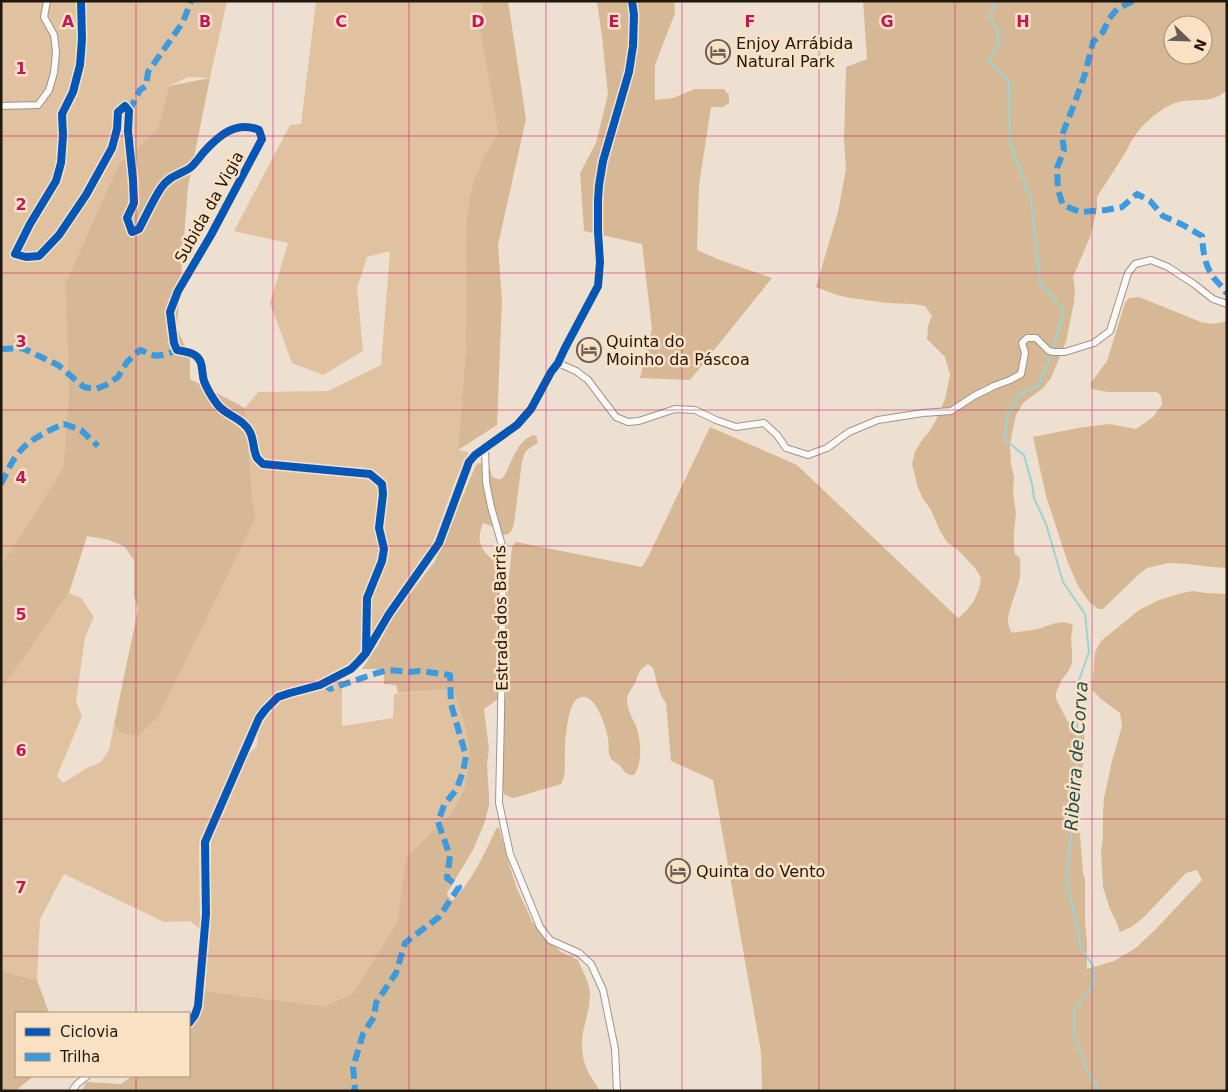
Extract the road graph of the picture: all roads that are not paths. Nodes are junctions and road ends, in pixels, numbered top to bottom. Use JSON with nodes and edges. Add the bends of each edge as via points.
{"nodes":[{"id":1,"x":47,"y":1,"type":"edge"},
{"id":2,"x":81,"y":1,"type":"edge"},
{"id":3,"x":632,"y":1,"type":"edge"},
{"id":4,"x":1,"y":106,"type":"edge"},
{"id":5,"x":1227,"y":304,"type":"edge"},
{"id":6,"x":558,"y":363,"type":"junction"},
{"id":7,"x":485,"y":448,"type":"junction"},
{"id":8,"x":366,"y":653,"type":"junction"},
{"id":9,"x":190,"y":1022,"type":"edge"},
{"id":10,"x":86,"y":1077,"type":"edge"},
{"id":11,"x":72,"y":1091,"type":"edge"},
{"id":12,"x":617,"y":1091,"type":"edge"}],
"edges":[{"from":1,"to":4,"type":"street","via":[[44,17],[54,35],[56,52],[49,90],[38,104]]},
{"from":2,"to":8,"type":"street","name":"Subida da Vigia","via":[[80,65],[73,92],[62,114],[61,163],[56,181],[15,254],[39,256],[59,235],[112,148],[118,112],[125,106],[129,111],[134,203],[127,218],[132,232],[139,229],[171,177],[191,167],[220,136],[236,128],[250,126],[260,130],[262,139],[178,291],[170,312],[174,343],[177,350],[195,355],[201,361],[208,392],[224,411],[249,431],[257,458],[263,464],[370,474],[382,484],[379,528],[384,549],[367,598]]},
{"from":3,"to":6,"type":"street","via":[[633,46],[629,72],[599,185],[598,286]]},
{"from":5,"to":6,"type":"street","via":[[1213,299],[1168,267],[1151,260],[1135,264],[1128,273],[1110,331],[1094,343],[1054,352],[1036,338],[1027,338],[1022,343],[1025,353],[1021,374],[1010,380],[974,396],[951,411],[878,420],[808,455],[786,448],[764,423],[736,427],[695,410],[675,409],[628,422],[616,417],[588,380],[576,370]]},
{"from":6,"to":7,"type":"street","via":[[531,409],[516,425]]},
{"from":7,"to":8,"type":"street","via":[[469,462],[439,543]]},
{"from":7,"to":12,"type":"street","name":"Estrada dos Barris","via":[[486,482],[503,549],[499,803],[510,854],[540,928],[550,940],[579,953],[591,964],[603,990],[615,1049]]},
{"from":8,"to":9,"type":"street","via":[[351,668],[320,685],[278,697],[259,718],[205,842],[206,914],[198,1006]]},
{"from":10,"to":11,"type":"street"}]}
